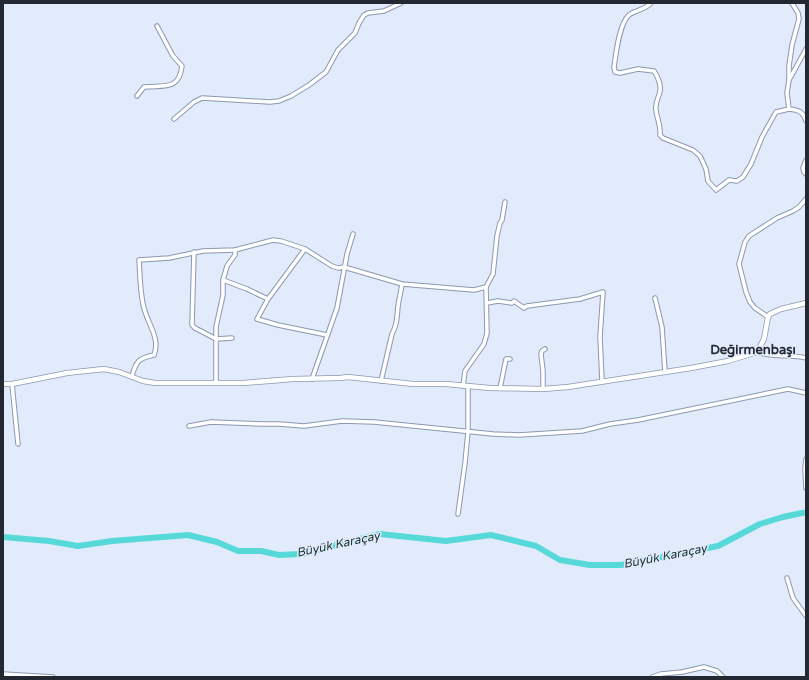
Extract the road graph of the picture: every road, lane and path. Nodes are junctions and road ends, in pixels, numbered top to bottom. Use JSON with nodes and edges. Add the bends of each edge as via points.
{"nodes":[{"id":1,"x":401,"y":3,"type":"edge"},
{"id":2,"x":651,"y":3,"type":"edge"},
{"id":3,"x":792,"y":3,"type":"edge"},
{"id":4,"x":157,"y":26,"type":"dead end"},
{"id":5,"x":806,"y":49,"type":"edge"},
{"id":6,"x":789,"y":80,"type":"junction"},
{"id":7,"x":137,"y":96,"type":"dead end"},
{"id":8,"x":789,"y":109,"type":"junction"},
{"id":9,"x":174,"y":119,"type":"dead end"},
{"id":10,"x":806,"y":121,"type":"edge"},
{"id":11,"x":806,"y":160,"type":"edge"},
{"id":12,"x":806,"y":174,"type":"edge"},
{"id":13,"x":806,"y":199,"type":"edge"},
{"id":14,"x":505,"y":202,"type":"dead end"},
{"id":15,"x":353,"y":234,"type":"dead end"},
{"id":16,"x":305,"y":249,"type":"junction"},
{"id":17,"x":234,"y":250,"type":"junction"},
{"id":18,"x":194,"y":252,"type":"junction"},
{"id":19,"x":344,"y":267,"type":"junction"},
{"id":20,"x":223,"y":280,"type":"junction"},
{"id":21,"x":402,"y":284,"type":"junction"},
{"id":22,"x":486,"y":288,"type":"junction"},
{"id":23,"x":656,"y":298,"type":"dead end"},
{"id":24,"x":268,"y":300,"type":"junction"},
{"id":25,"x":487,"y":303,"type":"junction"},
{"id":26,"x":806,"y":303,"type":"edge"},
{"id":27,"x":768,"y":317,"type":"junction"},
{"id":28,"x":327,"y":335,"type":"junction"},
{"id":29,"x":232,"y":338,"type":"dead end"},
{"id":30,"x":216,"y":339,"type":"junction"},
{"id":31,"x":545,"y":349,"type":"dead end"},
{"id":32,"x":757,"y":352,"type":"junction"},
{"id":33,"x":806,"y":358,"type":"edge"},
{"id":34,"x":510,"y":359,"type":"dead end"},
{"id":35,"x":665,"y":372,"type":"junction"},
{"id":36,"x":132,"y":376,"type":"junction"},
{"id":37,"x":312,"y":379,"type":"junction"},
{"id":38,"x":381,"y":381,"type":"junction"},
{"id":39,"x":602,"y":381,"type":"junction"},
{"id":40,"x":216,"y":383,"type":"junction"},
{"id":41,"x":3,"y":384,"type":"edge"},
{"id":42,"x":12,"y":384,"type":"junction"},
{"id":43,"x":466,"y":386,"type":"junction"},
{"id":44,"x":500,"y":388,"type":"junction"},
{"id":45,"x":543,"y":389,"type":"junction"},
{"id":46,"x":806,"y":393,"type":"edge"},
{"id":47,"x":189,"y":426,"type":"dead end"},
{"id":48,"x":468,"y":432,"type":"junction"},
{"id":49,"x":18,"y":444,"type":"dead end"},
{"id":50,"x":806,"y":459,"type":"edge"},
{"id":51,"x":806,"y":488,"type":"edge"},
{"id":52,"x":458,"y":514,"type":"dead end"},
{"id":53,"x":787,"y":578,"type":"dead end"},
{"id":54,"x":806,"y":616,"type":"edge"},
{"id":55,"x":3,"y":674,"type":"edge"},
{"id":56,"x":53,"y":677,"type":"edge"},
{"id":57,"x":652,"y":677,"type":"edge"},
{"id":58,"x":723,"y":677,"type":"edge"}],
"edges":[{"from":1,"to":9,"type":"street","via":[[384,11],[364,15],[355,33],[338,50],[326,72],[291,96],[270,102],[202,98]]},
{"from":2,"to":8,"type":"street","via":[[625,19],[614,66],[615,72],[638,69],[654,71],[659,78],[660,94],[656,112],[661,126],[660,135],[693,150],[700,156],[708,181],[716,190],[729,180],[737,181],[743,178],[776,112]]},
{"from":3,"to":6,"type":"street","via":[[799,19],[790,59]]},
{"from":4,"to":7,"type":"street","via":[[173,56],[182,66],[181,74],[173,84],[144,87]]},
{"from":5,"to":6,"type":"street"},
{"from":6,"to":8,"type":"street"},
{"from":8,"to":10,"type":"street","via":[[799,110]]},
{"from":11,"to":12,"type":"street","via":[[803,168]]},
{"from":13,"to":27,"type":"street","via":[[799,207],[777,218],[746,240],[739,266],[750,302]]},
{"from":14,"to":22,"type":"street","via":[[497,236],[493,274]]},
{"from":15,"to":19,"type":"street"},
{"from":16,"to":17,"type":"street","via":[[273,240]]},
{"from":16,"to":19,"type":"street","via":[[332,266]]},
{"from":16,"to":24,"type":"street"},
{"from":17,"to":18,"type":"street"},
{"from":17,"to":20,"type":"street","via":[[235,255],[227,266]]},
{"from":18,"to":30,"type":"street","via":[[192,325]]},
{"from":18,"to":36,"type":"street","via":[[169,258],[140,260],[143,307],[156,338],[156,349],[154,355],[143,357],[137,362]]},
{"from":19,"to":21,"type":"street"},
{"from":19,"to":28,"type":"street","via":[[336,308]]},
{"from":20,"to":24,"type":"street"},
{"from":20,"to":30,"type":"street"},
{"from":21,"to":22,"type":"street","via":[[474,290]]},
{"from":21,"to":38,"type":"street","via":[[398,318]]},
{"from":22,"to":25,"type":"street"},
{"from":23,"to":35,"type":"street","via":[[662,327]]},
{"from":24,"to":28,"type":"street","via":[[257,319]]},
{"from":25,"to":39,"type":"street","via":[[514,301],[524,308],[580,299],[603,292],[600,337]]},
{"from":25,"to":43,"type":"street","via":[[486,338],[465,371]]},
{"from":26,"to":27,"type":"street","via":[[781,309]]},
{"from":27,"to":32,"type":"street","via":[[764,339]]},
{"from":28,"to":37,"type":"street"},
{"from":29,"to":30,"type":"street"},
{"from":30,"to":40,"type":"street"},
{"from":31,"to":45,"type":"street","via":[[541,354]]},
{"from":32,"to":33,"type":"street"},
{"from":32,"to":35,"type":"street","via":[[728,361]]},
{"from":34,"to":44,"type":"street","via":[[506,359]]},
{"from":35,"to":39,"type":"street"},
{"from":36,"to":40,"type":"street","via":[[155,383]]},
{"from":36,"to":42,"type":"street","via":[[104,369],[67,373]]},
{"from":37,"to":38,"type":"street","via":[[348,377]]},
{"from":37,"to":40,"type":"street"},
{"from":38,"to":43,"type":"street"},
{"from":39,"to":45,"type":"street"},
{"from":41,"to":42,"type":"street"},
{"from":42,"to":49,"type":"street"},
{"from":43,"to":44,"type":"street"},
{"from":43,"to":48,"type":"street"},
{"from":44,"to":45,"type":"street"},
{"from":46,"to":48,"type":"street","via":[[788,389],[582,431],[519,435]]},
{"from":47,"to":48,"type":"street","via":[[211,422],[304,426],[342,421]]},
{"from":48,"to":52,"type":"street"},
{"from":50,"to":51,"type":"street"},
{"from":53,"to":54,"type":"street","via":[[793,598]]},
{"from":55,"to":56,"type":"street"},
{"from":57,"to":58,"type":"street","via":[[704,667]]}]}
